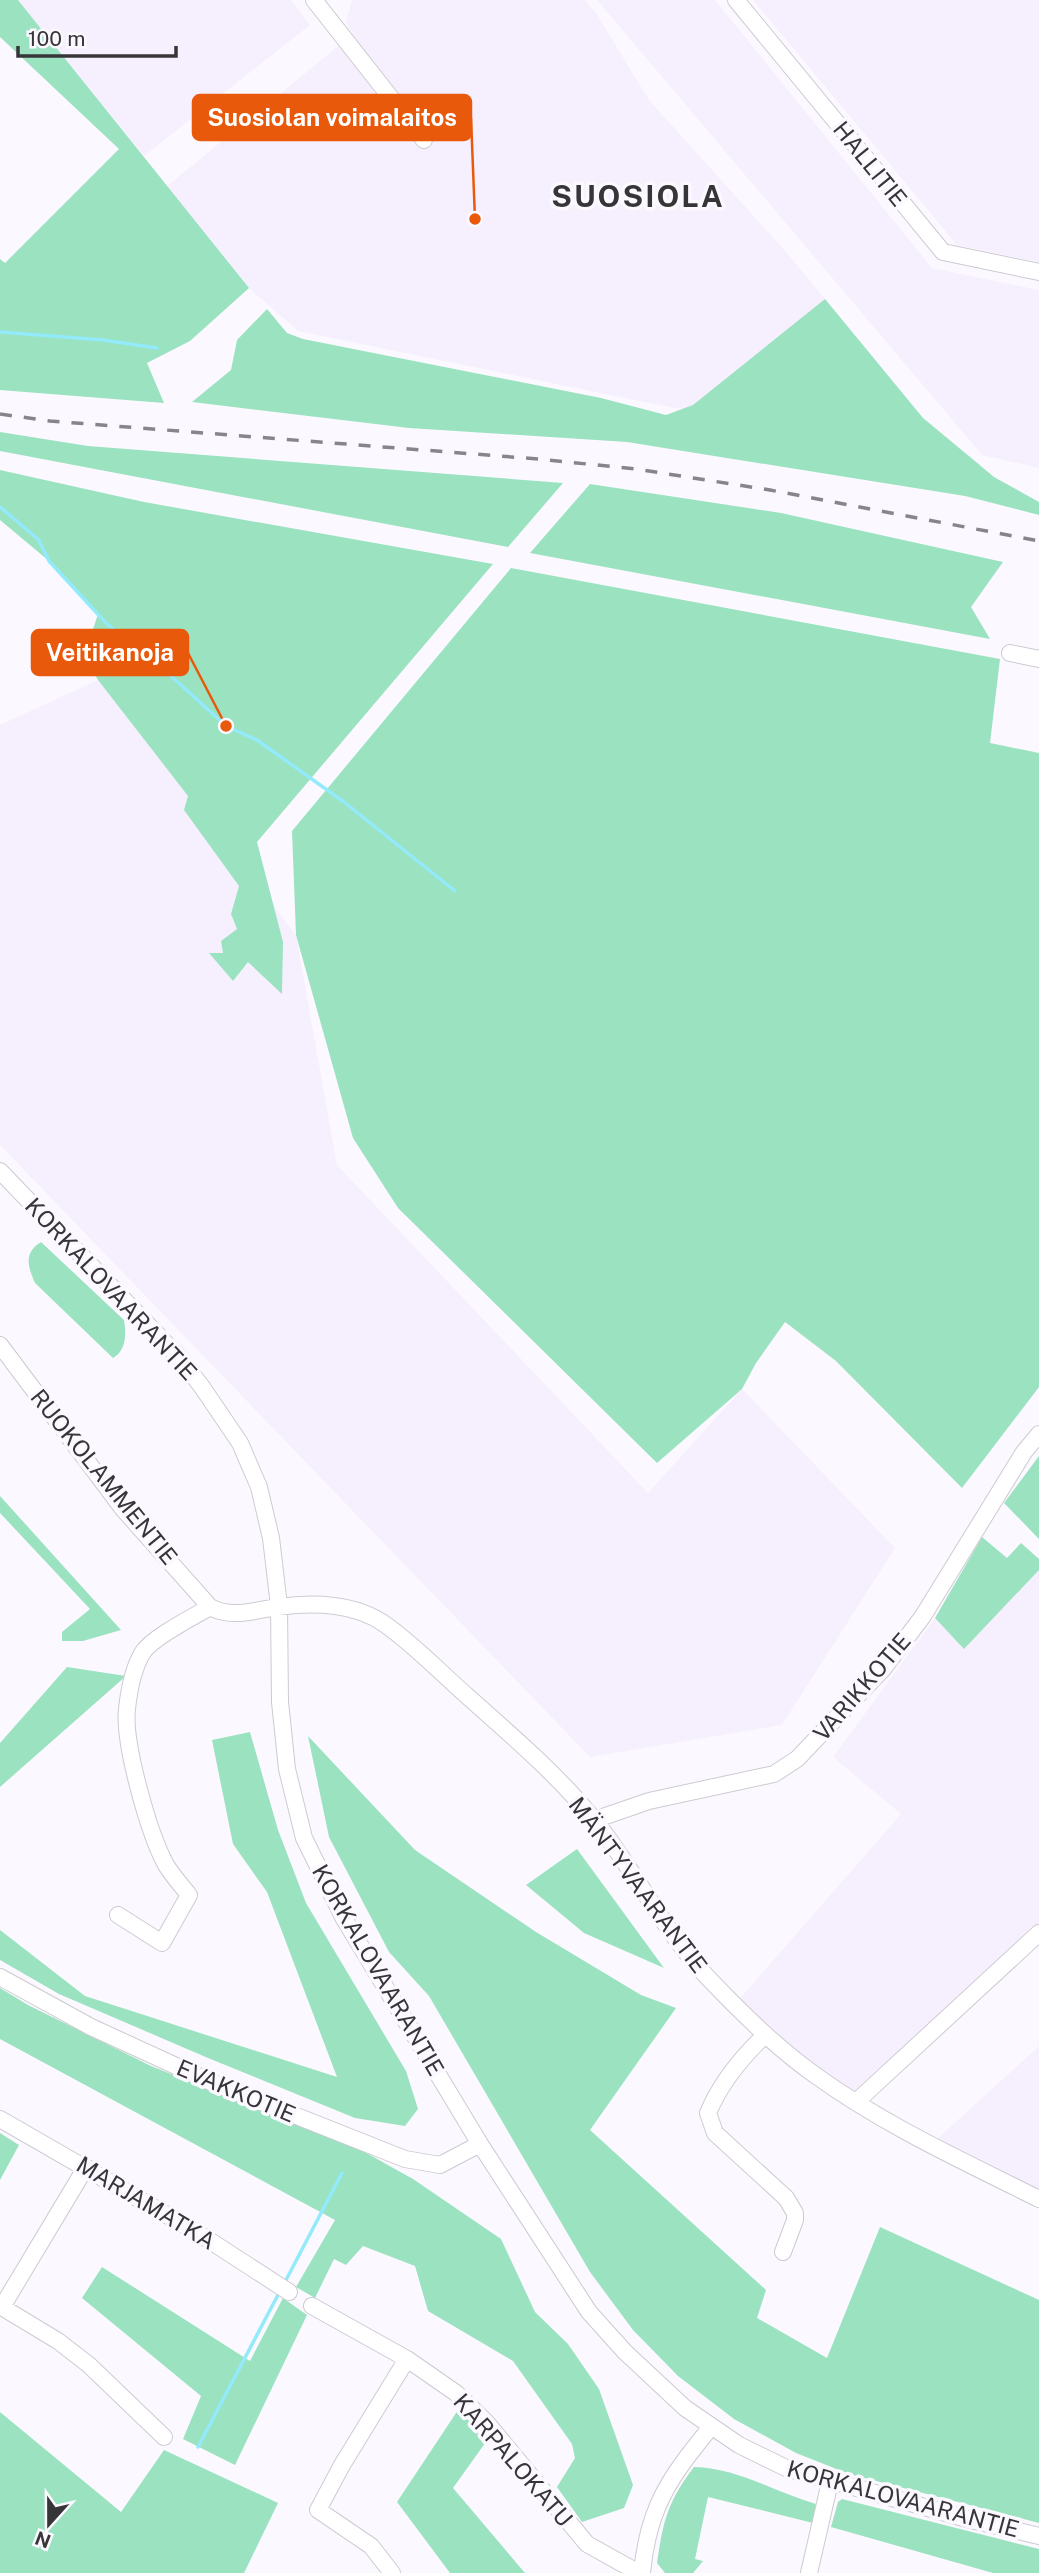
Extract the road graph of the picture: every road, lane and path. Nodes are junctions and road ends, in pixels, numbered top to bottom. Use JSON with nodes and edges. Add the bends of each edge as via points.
{"nodes":[{"id":1,"x":314,"y":0,"type":"edge"},
{"id":2,"x":736,"y":0,"type":"edge"},
{"id":3,"x":424,"y":140,"type":"dead end"},
{"id":4,"x":1039,"y":272,"type":"edge"},
{"id":5,"x":1010,"y":653,"type":"dead end"},
{"id":6,"x":1039,"y":659,"type":"edge"},
{"id":7,"x":0,"y":1171,"type":"edge"},
{"id":8,"x":0,"y":1345,"type":"edge"},
{"id":9,"x":1039,"y":1434,"type":"edge"},
{"id":10,"x":279,"y":1606,"type":"junction"},
{"id":11,"x":210,"y":1607,"type":"junction"},
{"id":12,"x":594,"y":1820,"type":"junction"},
{"id":13,"x":118,"y":1915,"type":"dead end"},
{"id":14,"x":1039,"y":1933,"type":"edge"},
{"id":15,"x":0,"y":1977,"type":"edge"},
{"id":16,"x":765,"y":2035,"type":"junction"},
{"id":17,"x":856,"y":2102,"type":"junction"},
{"id":18,"x":0,"y":2119,"type":"edge"},
{"id":19,"x":480,"y":2144,"type":"junction"},
{"id":20,"x":86,"y":2167,"type":"junction"},
{"id":21,"x":1039,"y":2199,"type":"edge"},
{"id":22,"x":783,"y":2252,"type":"dead end"},
{"id":23,"x":289,"y":2292,"type":"dead end"},
{"id":24,"x":313,"y":2305,"type":"dead end"},
{"id":25,"x":1,"y":2307,"type":"edge"},
{"id":26,"x":407,"y":2359,"type":"junction"},
{"id":27,"x":711,"y":2427,"type":"junction"},
{"id":28,"x":164,"y":2437,"type":"dead end"},
{"id":29,"x":830,"y":2482,"type":"junction"},
{"id":30,"x":1039,"y":2536,"type":"edge"},
{"id":31,"x":392,"y":2573,"type":"edge"},
{"id":32,"x":641,"y":2573,"type":"edge"},
{"id":33,"x":809,"y":2573,"type":"edge"}],
"edges":[{"from":1,"to":3,"type":"street"},
{"from":2,"to":4,"type":"street","name":"HALLITIE","via":[[943,252]]},
{"from":5,"to":6,"type":"street"},
{"from":7,"to":10,"type":"street","name":"KORKALOVAARANTIE","via":[[178,1356],[240,1443],[259,1487]]},
{"from":8,"to":11,"type":"street","name":"RUOKOLAMMENTIE","via":[[123,1509]]},
{"from":9,"to":12,"type":"street","name":"VARIKKOTIE","via":[[923,1616],[883,1669],[797,1759],[774,1774],[649,1801]]},
{"from":10,"to":11,"type":"street","name":"MÄNTYVAARANTIE","via":[[250,1612],[219,1612]]},
{"from":10,"to":12,"type":"street","name":"MÄNTYVAARANTIE","via":[[354,1609],[384,1624],[525,1748]]},
{"from":10,"to":19,"type":"street","name":"KORKALOVAARANTIE","via":[[284,1742],[304,1839],[343,1917]]},
{"from":11,"to":13,"type":"street","via":[[144,1650],[134,1670],[126,1711],[132,1759],[151,1833],[167,1866],[189,1895],[162,1943]]},
{"from":12,"to":16,"type":"street","name":"MÄNTYVAARANTIE","via":[[667,1928]]},
{"from":14,"to":17,"type":"street"},
{"from":15,"to":19,"type":"street","name":"EVAKKOTIE","via":[[91,2027],[187,2071],[405,2159],[440,2165]]},
{"from":16,"to":17,"type":"street","name":"MÄNTYVAARANTIE"},
{"from":16,"to":22,"type":"street","via":[[715,2096],[708,2113],[715,2133],[786,2198],[795,2213]]},
{"from":17,"to":21,"type":"street","name":"MÄNTYVAARANTIE"},
{"from":18,"to":20,"type":"street","name":"MARJAMATKA"},
{"from":19,"to":27,"type":"street","name":"KORKALOVAARANTIE","via":[[589,2312],[625,2352]]},
{"from":20,"to":23,"type":"street","name":"MARJAMATKA"},
{"from":20,"to":25,"type":"street"},
{"from":24,"to":26,"type":"street","name":"KARPALOKATU"},
{"from":25,"to":28,"type":"street","via":[[89,2365]]},
{"from":26,"to":31,"type":"street","via":[[318,2510],[371,2546]]},
{"from":26,"to":32,"type":"street","name":"KARPALOKATU","via":[[470,2405],[587,2544]]},
{"from":27,"to":29,"type":"street","name":"KORKALOVAARANTIE","via":[[786,2469]]},
{"from":27,"to":32,"type":"street","via":[[669,2480],[654,2510]]},
{"from":29,"to":30,"type":"street","name":"KORKALOVAARANTIE"},
{"from":29,"to":33,"type":"street"}]}
